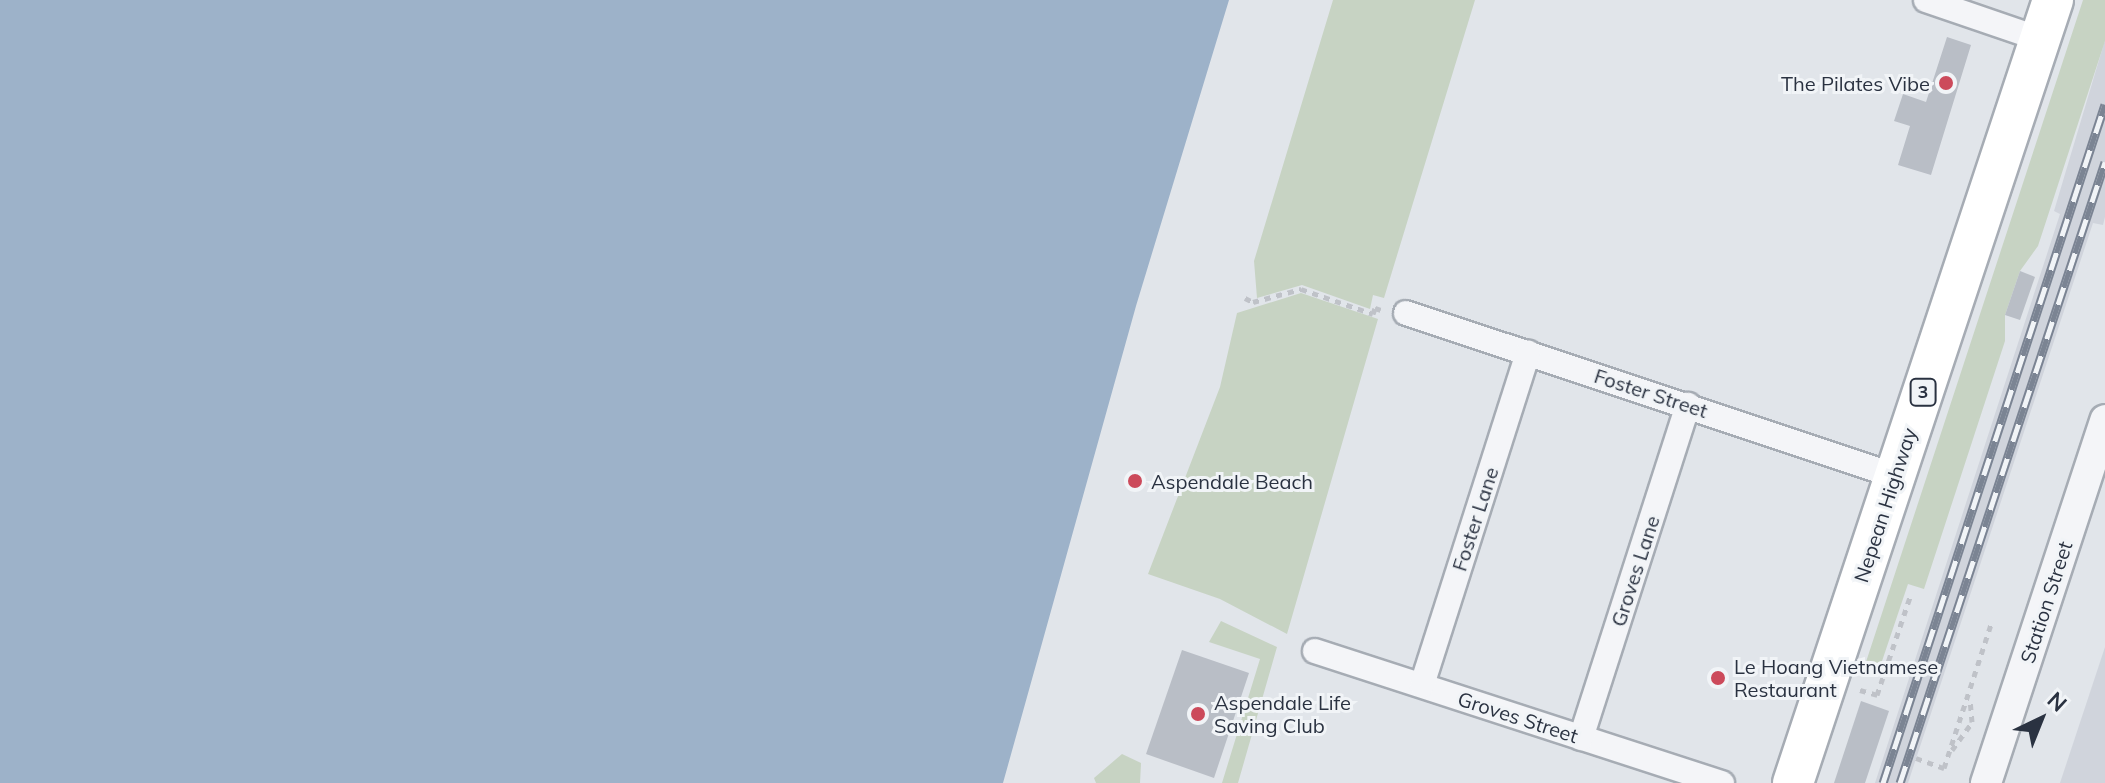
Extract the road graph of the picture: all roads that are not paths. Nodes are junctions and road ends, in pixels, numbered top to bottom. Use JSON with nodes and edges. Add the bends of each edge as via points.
{"nodes":[{"id":1,"x":1926,"y":0,"type":"edge"},
{"id":2,"x":2053,"y":0,"type":"edge"},
{"id":3,"x":2040,"y":39,"type":"junction"},
{"id":4,"x":1395,"y":312,"type":"road end"},
{"id":5,"x":1528,"y":353,"type":"junction"},
{"id":6,"x":1688,"y":405,"type":"junction"},
{"id":7,"x":2105,"y":420,"type":"edge"},
{"id":8,"x":2098,"y":467,"type":"edge"},
{"id":9,"x":1895,"y":476,"type":"junction"},
{"id":10,"x":1315,"y":651,"type":"dead end"},
{"id":11,"x":1422,"y":685,"type":"junction"},
{"id":12,"x":1581,"y":738,"type":"junction"},
{"id":13,"x":1722,"y":783,"type":"edge"},
{"id":14,"x":1793,"y":783,"type":"edge"},
{"id":15,"x":1986,"y":783,"type":"edge"}],
"edges":[{"from":1,"to":3,"type":"street"},
{"from":2,"to":3,"type":"highway","name":"Nepean Highway","number":"3"},
{"from":3,"to":9,"type":"highway","name":"Nepean Highway","number":"3"},
{"from":4,"to":5,"type":"street","name":"Foster Street"},
{"from":5,"to":6,"type":"street","name":"Foster Street"},
{"from":5,"to":11,"type":"street","name":"Foster Lane"},
{"from":6,"to":9,"type":"street","name":"Foster Street"},
{"from":6,"to":12,"type":"street","name":"Groves Lane"},
{"from":7,"to":8,"type":"street","name":"Station Street"},
{"from":8,"to":15,"type":"street","name":"Station Street"},
{"from":9,"to":14,"type":"highway","name":"Nepean Highway","number":"3"},
{"from":10,"to":11,"type":"street","name":"Groves Street"},
{"from":11,"to":12,"type":"street","name":"Groves Street"},
{"from":12,"to":13,"type":"street","name":"Groves Street"}]}
